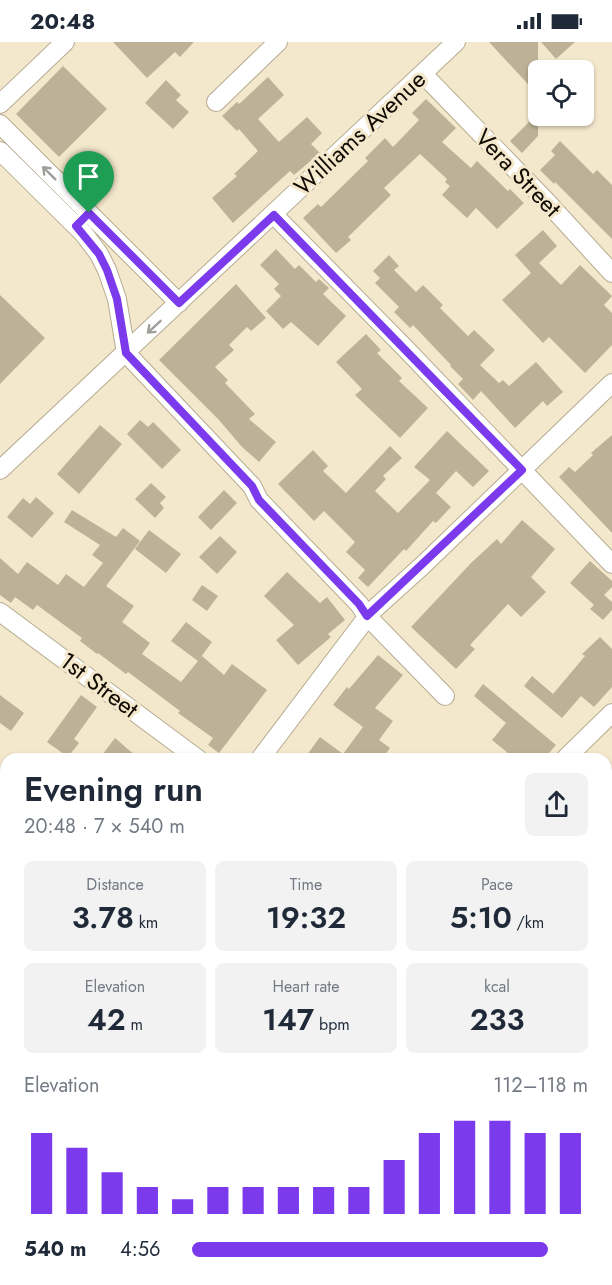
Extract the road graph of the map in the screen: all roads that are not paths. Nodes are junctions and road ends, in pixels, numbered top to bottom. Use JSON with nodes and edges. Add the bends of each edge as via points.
{"nodes":[{"id":1,"x":65,"y":42,"type":"edge"},
{"id":2,"x":278,"y":42,"type":"edge"},
{"id":3,"x":456,"y":42,"type":"edge"},
{"id":4,"x":423,"y":74,"type":"junction"},
{"id":5,"x":216,"y":102,"type":"dead end"},
{"id":6,"x":0,"y":104,"type":"edge"},
{"id":7,"x":0,"y":124,"type":"edge"},
{"id":8,"x":0,"y":151,"type":"edge"},
{"id":9,"x":274,"y":215,"type":"junction"},
{"id":10,"x":83,"y":220,"type":"junction"},
{"id":11,"x":612,"y":273,"type":"edge"},
{"id":12,"x":179,"y":303,"type":"junction"},
{"id":13,"x":126,"y":353,"type":"junction"},
{"id":14,"x":612,"y":382,"type":"edge"},
{"id":15,"x":0,"y":470,"type":"edge"},
{"id":16,"x":522,"y":470,"type":"junction"},
{"id":17,"x":612,"y":564,"type":"edge"},
{"id":18,"x":0,"y":612,"type":"edge"},
{"id":19,"x":367,"y":616,"type":"junction"},
{"id":20,"x":445,"y":696,"type":"dead end"},
{"id":21,"x":612,"y":714,"type":"edge"},
{"id":22,"x":190,"y":753,"type":"edge"},
{"id":23,"x":264,"y":753,"type":"edge"},
{"id":24,"x":571,"y":753,"type":"edge"}],
"edges":[{"from":1,"to":6,"type":"street"},
{"from":2,"to":5,"type":"street"},
{"from":3,"to":4,"type":"street","name":"Williams Avenue"},
{"from":4,"to":9,"type":"street","name":"Williams Avenue"},
{"from":4,"to":11,"type":"street","name":"Vera Street"},
{"from":10,"to":7,"type":"street","one_way":true},
{"from":8,"to":10,"type":"street"},
{"from":9,"to":12,"type":"street","name":"Williams Avenue"},
{"from":9,"to":16,"type":"street"},
{"from":10,"to":12,"type":"street"},
{"from":10,"to":13,"type":"street","via":[[117,299]]},
{"from":12,"to":13,"type":"street","name":"Williams Avenue","one_way":true},
{"from":13,"to":15,"type":"street","name":"Williams Avenue"},
{"from":13,"to":19,"type":"street","via":[[252,486],[259,500]]},
{"from":14,"to":16,"type":"street"},
{"from":16,"to":17,"type":"street"},
{"from":16,"to":19,"type":"street"},
{"from":18,"to":22,"type":"street","name":"1st Street"},
{"from":19,"to":20,"type":"street"},
{"from":19,"to":23,"type":"street"},
{"from":21,"to":24,"type":"street"}]}
